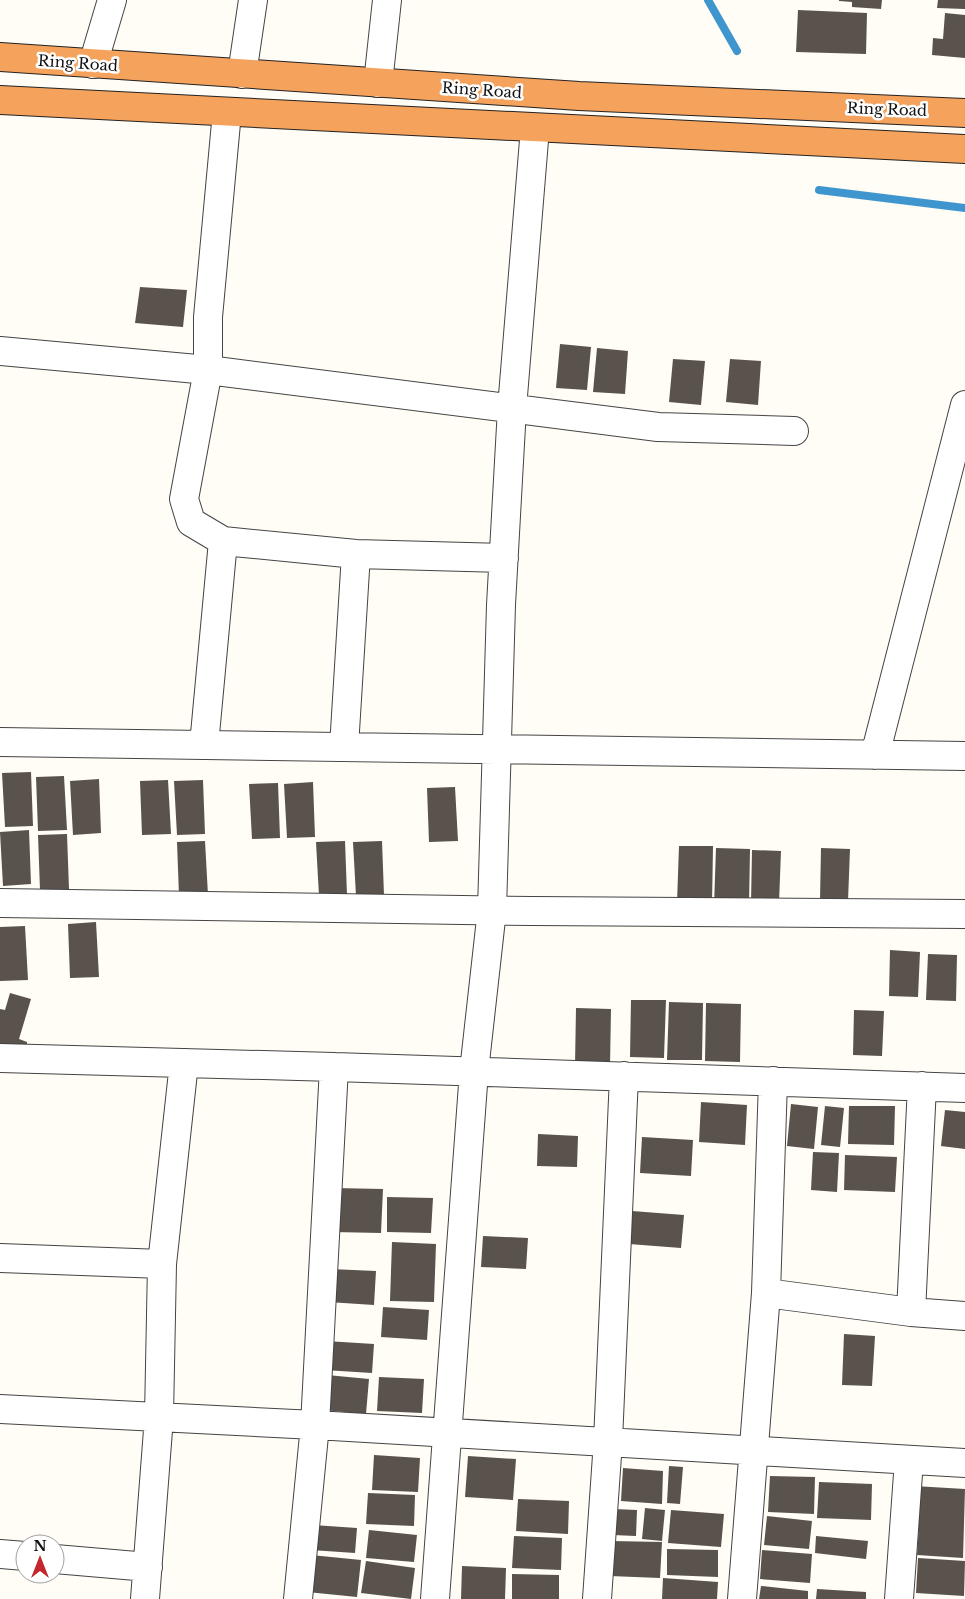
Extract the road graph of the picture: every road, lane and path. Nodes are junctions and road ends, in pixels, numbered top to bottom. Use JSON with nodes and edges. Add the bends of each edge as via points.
{"nodes":[{"id":1,"x":112,"y":0,"type":"edge"},
{"id":2,"x":253,"y":0,"type":"edge"},
{"id":3,"x":387,"y":0,"type":"edge"},
{"id":4,"x":0,"y":58,"type":"edge"},
{"id":5,"x":93,"y":64,"type":"junction"},
{"id":6,"x":242,"y":74,"type":"junction"},
{"id":7,"x":378,"y":83,"type":"junction"},
{"id":8,"x":486,"y":90,"type":"junction"},
{"id":9,"x":0,"y":100,"type":"edge"},
{"id":10,"x":227,"y":112,"type":"junction"},
{"id":11,"x":965,"y":113,"type":"edge"},
{"id":12,"x":482,"y":125,"type":"junction"},
{"id":13,"x":535,"y":128,"type":"junction"},
{"id":14,"x":965,"y":149,"type":"edge"},
{"id":15,"x":0,"y":351,"type":"edge"},
{"id":16,"x":208,"y":370,"type":"junction"},
{"id":17,"x":965,"y":405,"type":"edge"},
{"id":18,"x":512,"y":408,"type":"junction"},
{"id":19,"x":794,"y":431,"type":"dead end"},
{"id":20,"x":223,"y":541,"type":"junction"},
{"id":21,"x":356,"y":554,"type":"junction"},
{"id":22,"x":504,"y":558,"type":"junction"},
{"id":23,"x":0,"y":742,"type":"edge"},
{"id":24,"x":204,"y":745,"type":"junction"},
{"id":25,"x":344,"y":747,"type":"junction"},
{"id":26,"x":496,"y":749,"type":"junction"},
{"id":27,"x":875,"y":755,"type":"junction"},
{"id":28,"x":965,"y":756,"type":"edge"},
{"id":29,"x":0,"y":903,"type":"edge"},
{"id":30,"x":492,"y":910,"type":"junction"},
{"id":31,"x":965,"y":914,"type":"edge"},
{"id":32,"x":0,"y":1058,"type":"edge"},
{"id":33,"x":184,"y":1063,"type":"junction"},
{"id":34,"x":334,"y":1067,"type":"junction"},
{"id":35,"x":474,"y":1071,"type":"junction"},
{"id":36,"x":624,"y":1076,"type":"junction"},
{"id":37,"x":773,"y":1081,"type":"junction"},
{"id":38,"x":922,"y":1086,"type":"junction"},
{"id":39,"x":965,"y":1088,"type":"edge"},
{"id":40,"x":0,"y":1258,"type":"edge"},
{"id":41,"x":162,"y":1264,"type":"junction"},
{"id":42,"x":766,"y":1292,"type":"junction"},
{"id":43,"x":911,"y":1312,"type":"junction"},
{"id":44,"x":965,"y":1316,"type":"edge"},
{"id":45,"x":0,"y":1409,"type":"edge"},
{"id":46,"x":159,"y":1417,"type":"junction"},
{"id":47,"x":315,"y":1425,"type":"junction"},
{"id":48,"x":448,"y":1434,"type":"junction"},
{"id":49,"x":608,"y":1442,"type":"junction"},
{"id":50,"x":754,"y":1450,"type":"junction"},
{"id":51,"x":909,"y":1460,"type":"junction"},
{"id":52,"x":965,"y":1463,"type":"edge"},
{"id":53,"x":0,"y":1554,"type":"edge"},
{"id":54,"x":15,"y":1555,"type":"edge"},
{"id":55,"x":65,"y":1560,"type":"edge"},
{"id":56,"x":148,"y":1567,"type":"junction"},
{"id":57,"x":146,"y":1599,"type":"edge"},
{"id":58,"x":298,"y":1599,"type":"edge"},
{"id":59,"x":435,"y":1599,"type":"edge"},
{"id":60,"x":597,"y":1599,"type":"edge"},
{"id":61,"x":742,"y":1599,"type":"edge"},
{"id":62,"x":899,"y":1599,"type":"edge"}],
"edges":[{"from":1,"to":5,"type":"street"},
{"from":2,"to":6,"type":"street"},
{"from":3,"to":7,"type":"street"},
{"from":4,"to":5,"type":"highway","name":"Ring Road"},
{"from":5,"to":6,"type":"highway","name":"Ring Road"},
{"from":6,"to":7,"type":"highway","name":"Ring Road"},
{"from":7,"to":8,"type":"highway","name":"Ring Road"},
{"from":8,"to":11,"type":"highway","name":"Ring Road"},
{"from":8,"to":12,"type":"highway"},
{"from":9,"to":10,"type":"highway"},
{"from":10,"to":12,"type":"highway"},
{"from":10,"to":16,"type":"street","via":[[208,317]]},
{"from":12,"to":13,"type":"highway"},
{"from":13,"to":14,"type":"highway"},
{"from":13,"to":18,"type":"street"},
{"from":15,"to":16,"type":"street"},
{"from":16,"to":18,"type":"street"},
{"from":16,"to":20,"type":"street","via":[[184,499],[191,522]]},
{"from":17,"to":27,"type":"street"},
{"from":18,"to":19,"type":"street","via":[[658,427]]},
{"from":18,"to":22,"type":"street"},
{"from":20,"to":21,"type":"street"},
{"from":20,"to":24,"type":"street"},
{"from":21,"to":22,"type":"street"},
{"from":21,"to":25,"type":"street"},
{"from":22,"to":26,"type":"street"},
{"from":23,"to":24,"type":"street"},
{"from":24,"to":25,"type":"street"},
{"from":25,"to":26,"type":"street"},
{"from":26,"to":27,"type":"street"},
{"from":26,"to":30,"type":"street"},
{"from":27,"to":28,"type":"street"},
{"from":29,"to":30,"type":"street"},
{"from":30,"to":31,"type":"street"},
{"from":30,"to":35,"type":"street"},
{"from":32,"to":33,"type":"street"},
{"from":33,"to":34,"type":"street"},
{"from":33,"to":41,"type":"street"},
{"from":34,"to":35,"type":"street"},
{"from":34,"to":47,"type":"street"},
{"from":35,"to":36,"type":"street"},
{"from":35,"to":48,"type":"street"},
{"from":36,"to":37,"type":"street"},
{"from":36,"to":49,"type":"street"},
{"from":37,"to":38,"type":"street"},
{"from":37,"to":42,"type":"street"},
{"from":38,"to":39,"type":"street"},
{"from":38,"to":43,"type":"street"},
{"from":40,"to":41,"type":"street"},
{"from":41,"to":46,"type":"street"},
{"from":42,"to":43,"type":"street"},
{"from":42,"to":50,"type":"street"},
{"from":43,"to":44,"type":"street"},
{"from":45,"to":46,"type":"street"},
{"from":46,"to":47,"type":"street"},
{"from":46,"to":56,"type":"street"},
{"from":47,"to":48,"type":"street"},
{"from":47,"to":58,"type":"street"},
{"from":48,"to":49,"type":"street"},
{"from":48,"to":59,"type":"street"},
{"from":49,"to":50,"type":"street"},
{"from":49,"to":60,"type":"street"},
{"from":50,"to":51,"type":"street"},
{"from":50,"to":61,"type":"street"},
{"from":51,"to":52,"type":"street"},
{"from":51,"to":62,"type":"street"},
{"from":53,"to":54,"type":"street"},
{"from":55,"to":56,"type":"street"},
{"from":56,"to":57,"type":"street"}]}
